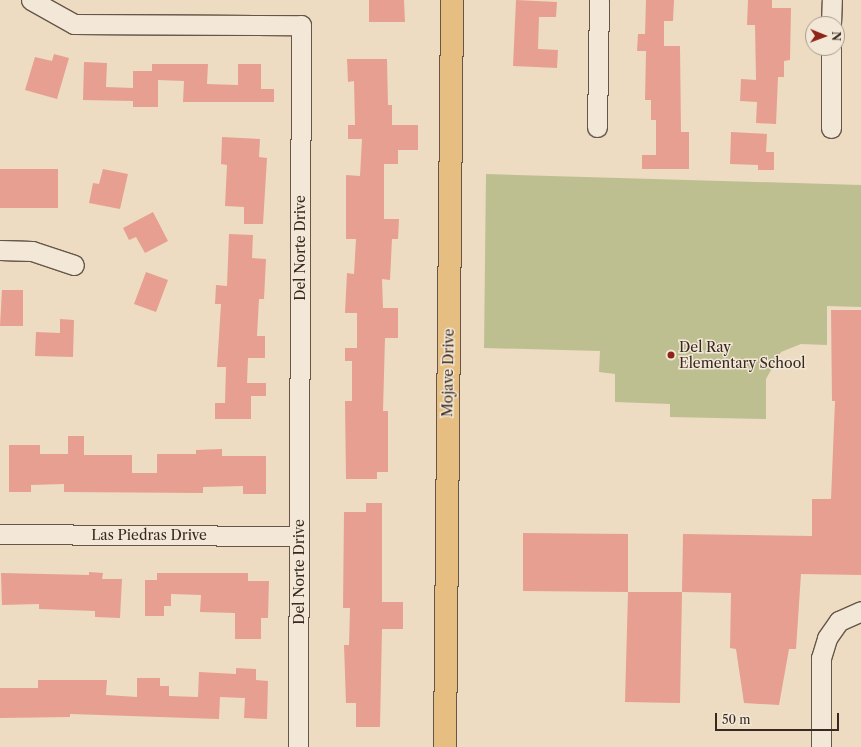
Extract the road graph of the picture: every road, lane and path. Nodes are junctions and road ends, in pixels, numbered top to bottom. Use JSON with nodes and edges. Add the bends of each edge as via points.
{"nodes":[{"id":1,"x":31,"y":0,"type":"edge"},
{"id":2,"x":452,"y":0,"type":"edge"},
{"id":3,"x":599,"y":0,"type":"edge"},
{"id":4,"x":832,"y":0,"type":"edge"},
{"id":5,"x":831,"y":16,"type":"edge"},
{"id":6,"x":831,"y":56,"type":"edge"},
{"id":7,"x":597,"y":127,"type":"dead end"},
{"id":8,"x":831,"y":128,"type":"dead end"},
{"id":9,"x":0,"y":250,"type":"edge"},
{"id":10,"x":74,"y":265,"type":"dead end"},
{"id":11,"x":0,"y":534,"type":"edge"},
{"id":12,"x":299,"y":536,"type":"junction"},
{"id":13,"x":861,"y":611,"type":"edge"},
{"id":14,"x":298,"y":747,"type":"edge"},
{"id":15,"x":445,"y":747,"type":"edge"},
{"id":16,"x":821,"y":747,"type":"edge"}],
"edges":[{"from":1,"to":12,"type":"street","name":"Del Norte Drive","via":[[74,24],[301,25]]},
{"from":2,"to":15,"type":"main road","name":"Mojave Drive"},
{"from":3,"to":7,"type":"street"},
{"from":4,"to":5,"type":"street"},
{"from":6,"to":8,"type":"street"},
{"from":9,"to":10,"type":"street","via":[[32,251]]},
{"from":11,"to":12,"type":"street","name":"Las Piedras Drive"},
{"from":12,"to":14,"type":"street","name":"Del Norte Drive"},
{"from":13,"to":16,"type":"street","via":[[839,621],[827,638],[821,658]]}]}
